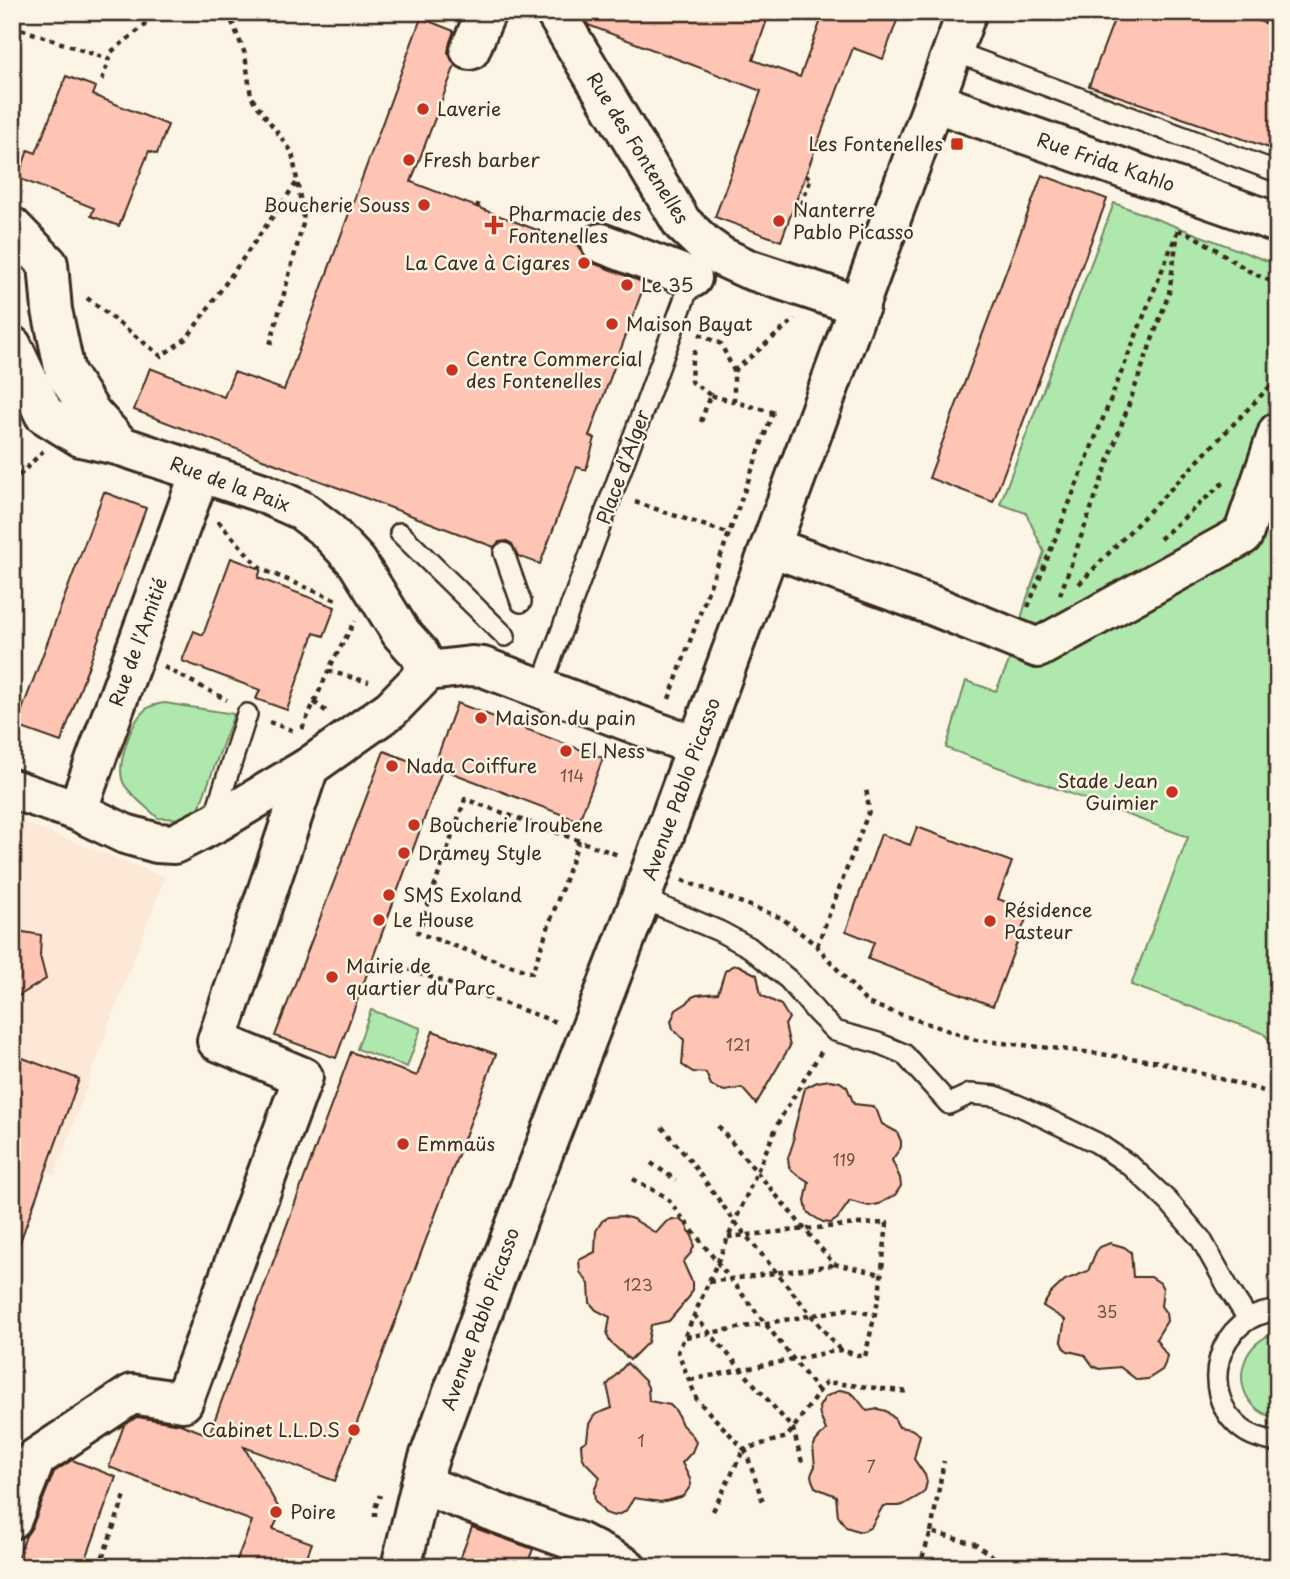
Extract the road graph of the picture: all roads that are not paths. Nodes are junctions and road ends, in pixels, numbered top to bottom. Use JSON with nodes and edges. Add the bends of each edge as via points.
{"nodes":[{"id":1,"x":486,"y":12,"type":"edge"},
{"id":2,"x":555,"y":12,"type":"edge"},
{"id":3,"x":967,"y":12,"type":"edge"},
{"id":4,"x":470,"y":50,"type":"dead end"},
{"id":5,"x":953,"y":51,"type":"junction"},
{"id":6,"x":934,"y":102,"type":"junction"},
{"id":7,"x":1278,"y":172,"type":"edge"},
{"id":8,"x":1278,"y":223,"type":"edge"},
{"id":9,"x":12,"y":228,"type":"edge"},
{"id":10,"x":601,"y":243,"type":"dead end"},
{"id":11,"x":698,"y":262,"type":"junction"},
{"id":12,"x":860,"y":306,"type":"junction"},
{"id":13,"x":12,"y":346,"type":"edge"},
{"id":14,"x":1278,"y":432,"type":"edge"},
{"id":15,"x":121,"y":446,"type":"junction"},
{"id":16,"x":195,"y":486,"type":"junction"},
{"id":17,"x":400,"y":533,"type":"dead end"},
{"id":18,"x":771,"y":547,"type":"junction"},
{"id":19,"x":504,"y":553,"type":"dead end"},
{"id":20,"x":520,"y":602,"type":"dead end"},
{"id":21,"x":505,"y":636,"type":"dead end"},
{"id":22,"x":428,"y":671,"type":"junction"},
{"id":23,"x":540,"y":689,"type":"junction"},
{"id":24,"x":247,"y":714,"type":"road end"},
{"id":25,"x":697,"y":746,"type":"junction"},
{"id":26,"x":309,"y":767,"type":"junction"},
{"id":27,"x":12,"y":789,"type":"edge"},
{"id":28,"x":78,"y":811,"type":"junction"},
{"id":29,"x":211,"y":825,"type":"junction"},
{"id":30,"x":641,"y":898,"type":"junction"},
{"id":31,"x":1278,"y":1311,"type":"edge"},
{"id":32,"x":1248,"y":1319,"type":"junction"},
{"id":33,"x":1278,"y":1442,"type":"edge"},
{"id":34,"x":421,"y":1484,"type":"junction"},
{"id":35,"x":12,"y":1519,"type":"edge"},
{"id":36,"x":401,"y":1567,"type":"edge"},
{"id":37,"x":626,"y":1567,"type":"edge"}],
"edges":[{"from":1,"to":4,"type":"street"},
{"from":2,"to":11,"type":"street","name":"Rue des Fontenelles","via":[[682,223]]},
{"from":3,"to":5,"type":"street","name":"Avenue Pablo Picasso"},
{"from":5,"to":6,"type":"street","name":"Avenue Pablo Picasso"},
{"from":5,"to":7,"type":"lane"},
{"from":6,"to":8,"type":"street","name":"Rue Frida Kahlo"},
{"from":6,"to":12,"type":"street","name":"Avenue Pablo Picasso"},
{"from":9,"to":15,"type":"street","name":"Rue de la Paix","via":[[48,264],[65,372],[91,413]]},
{"from":10,"to":11,"type":"street"},
{"from":11,"to":12,"type":"street","name":"Rue des Fontenelles","via":[[722,257]]},
{"from":11,"to":23,"type":"lane","name":"Place d'Alger"},
{"from":12,"to":18,"type":"street","name":"Avenue Pablo Picasso"},
{"from":13,"to":15,"type":"street","name":"Rue de la Paix","via":[[44,414],[81,437]]},
{"from":14,"to":18,"type":"street","via":[[1243,535],[1038,648]]},
{"from":15,"to":16,"type":"street","name":"Rue de la Paix"},
{"from":16,"to":22,"type":"street","name":"Rue de la Paix","via":[[263,494],[301,510],[326,529],[357,562]]},
{"from":16,"to":28,"type":"street","name":"Rue de l'Amitié"},
{"from":17,"to":21,"type":"lane"},
{"from":18,"to":25,"type":"street","name":"Avenue Pablo Picasso"},
{"from":19,"to":20,"type":"lane"},
{"from":22,"to":23,"type":"street","via":[[483,667]]},
{"from":22,"to":26,"type":"street","via":[[391,709]]},
{"from":23,"to":25,"type":"street"},
{"from":24,"to":29,"type":"lane"},
{"from":25,"to":30,"type":"street","name":"Avenue Pablo Picasso"},
{"from":26,"to":29,"type":"street"},
{"from":26,"to":35,"type":"street","via":[[217,1041],[303,1077],[183,1402],[132,1394],[66,1437],[36,1458]]},
{"from":27,"to":28,"type":"street"},
{"from":28,"to":29,"type":"street","via":[[125,834],[157,843],[174,844]]},
{"from":30,"to":32,"type":"lane","via":[[749,947],[789,980],[835,1031],[904,1054],[949,1104],[970,1094],[995,1096],[1097,1143],[1131,1166],[1201,1239]]},
{"from":30,"to":34,"type":"street","name":"Avenue Pablo Picasso"},
{"from":31,"to":32,"type":"lane"},
{"from":32,"to":33,"type":"lane","via":[[1221,1351],[1216,1373],[1219,1394],[1242,1429]]},
{"from":34,"to":36,"type":"street","name":"Avenue Pablo Picasso"},
{"from":34,"to":37,"type":"street","via":[[579,1542]]}]}
